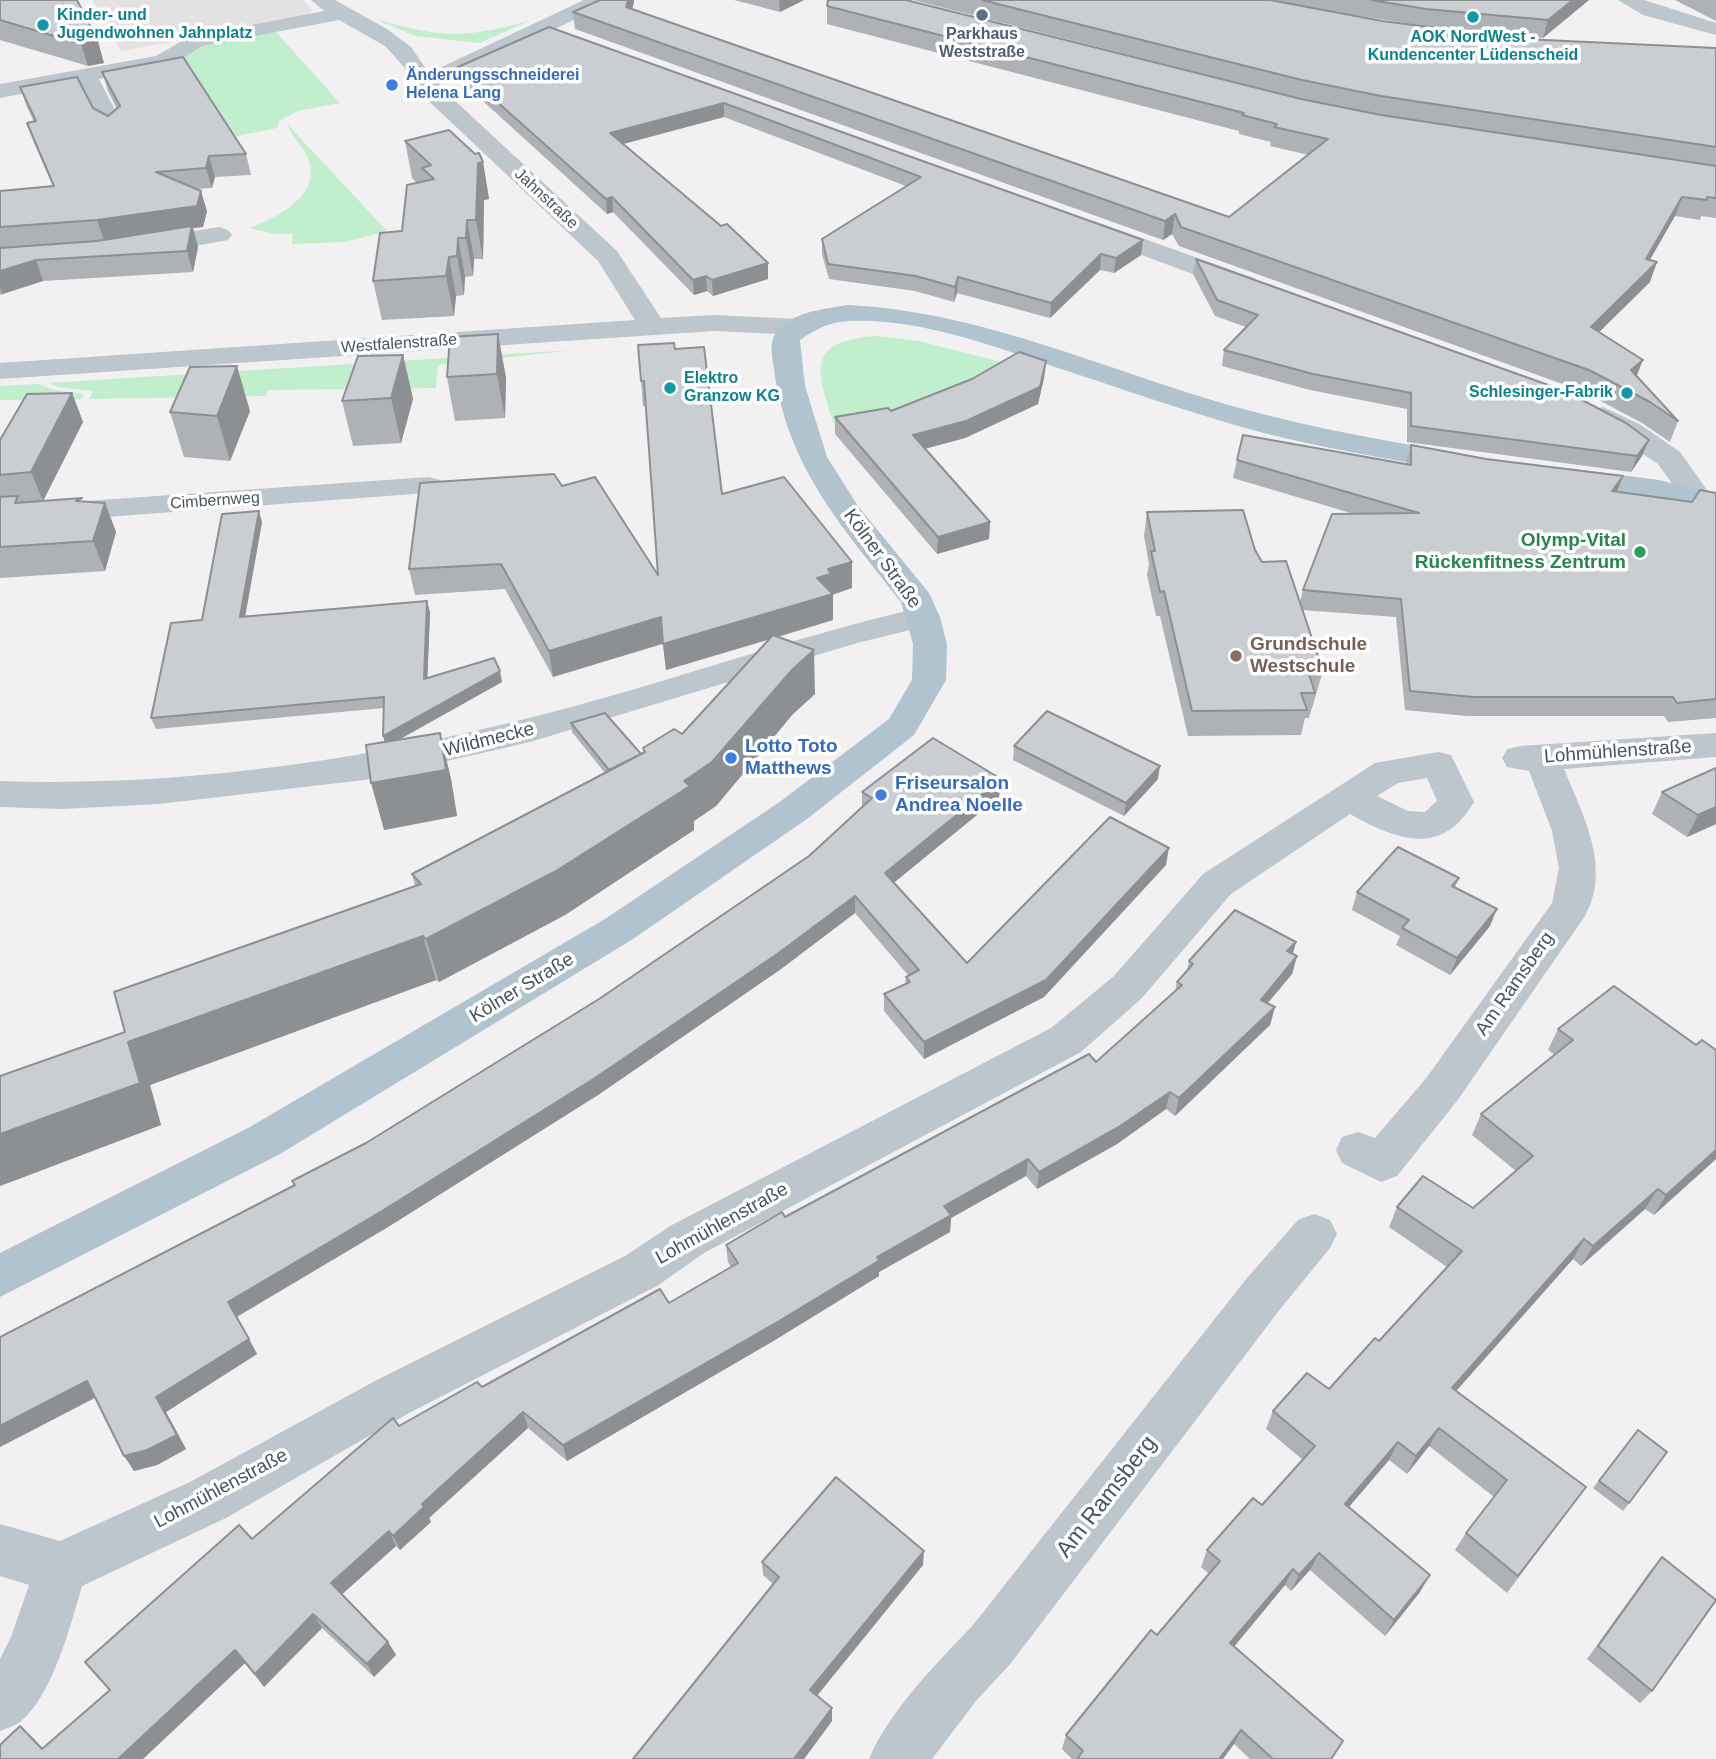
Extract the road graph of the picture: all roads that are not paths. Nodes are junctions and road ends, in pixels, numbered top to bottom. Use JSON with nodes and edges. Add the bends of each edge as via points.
{"nodes":[{"id":1,"x":321,"y":0,"type":"edge"},
{"id":2,"x":600,"y":0,"type":"edge"},
{"id":3,"x":1634,"y":1,"type":"edge"},
{"id":4,"x":341,"y":14,"type":"junction"},
{"id":5,"x":540,"y":27,"type":"junction"},
{"id":6,"x":1716,"y":29,"type":"edge"},
{"id":7,"x":392,"y":39,"type":"junction"},
{"id":8,"x":577,"y":40,"type":"edge"},
{"id":9,"x":421,"y":43,"type":"dead end"},
{"id":10,"x":458,"y":46,"type":"dead end"},
{"id":11,"x":494,"y":48,"type":"junction"},
{"id":12,"x":86,"y":76,"type":"junction"},
{"id":13,"x":424,"y":84,"type":"junction"},
{"id":14,"x":0,"y":91,"type":"edge"},
{"id":15,"x":113,"y":127,"type":"edge"},
{"id":16,"x":1065,"y":218,"type":"edge"},
{"id":17,"x":219,"y":235,"type":"dead end"},
{"id":18,"x":117,"y":250,"type":"edge"},
{"id":19,"x":1274,"y":294,"type":"edge"},
{"id":20,"x":653,"y":327,"type":"junction"},
{"id":21,"x":799,"y":327,"type":"junction"},
{"id":22,"x":0,"y":370,"type":"edge"},
{"id":23,"x":1583,"y":405,"type":"edge"},
{"id":24,"x":1485,"y":466,"type":"edge"},
{"id":25,"x":1543,"y":473,"type":"edge"},
{"id":26,"x":429,"y":486,"type":"edge"},
{"id":27,"x":1707,"y":500,"type":"edge"},
{"id":28,"x":0,"y":516,"type":"edge"},
{"id":29,"x":923,"y":617,"type":"junction"},
{"id":30,"x":1716,"y":745,"type":"edge"},
{"id":31,"x":1531,"y":759,"type":"joint"},
{"id":32,"x":0,"y":794,"type":"edge"},
{"id":33,"x":1348,"y":796,"type":"dead end"},
{"id":34,"x":1358,"y":1150,"type":"dead end"},
{"id":35,"x":1314,"y":1234,"type":"dead end"},
{"id":36,"x":0,"y":1276,"type":"edge"},
{"id":37,"x":0,"y":1550,"type":"edge"},
{"id":38,"x":61,"y":1568,"type":"junction"},
{"id":39,"x":0,"y":1703,"type":"edge"},
{"id":40,"x":897,"y":1759,"type":"edge"}],
"edges":[{"from":1,"to":4,"type":"street","name":"Jahnstraße"},
{"from":2,"to":5,"type":"street"},
{"from":3,"to":6,"type":"street","via":[[1650,11]]},
{"from":4,"to":7,"type":"street","name":"Jahnstraße"},
{"from":4,"to":12,"type":"street","via":[[196,41],[162,61]]},
{"from":5,"to":8,"type":"street"},
{"from":5,"to":11,"type":"street"},
{"from":7,"to":9,"type":"street","name":"Jahnstraße"},
{"from":7,"to":13,"type":"street","name":"Jahnstraße","via":[[415,63]]},
{"from":10,"to":11,"type":"street"},
{"from":11,"to":13,"type":"street"},
{"from":12,"to":14,"type":"street"},
{"from":12,"to":15,"type":"street"},
{"from":13,"to":20,"type":"street","name":"Jahnstraße","via":[[608,256]]},
{"from":16,"to":19,"type":"street"},
{"from":17,"to":18,"type":"street"},
{"from":20,"to":21,"type":"street","name":"Westfalenstraße","via":[[738,322]]},
{"from":20,"to":22,"type":"street","name":"Westfalenstraße"},
{"from":21,"to":24,"type":"main road","via":[[821,318],[859,314],[936,322],[994,336],[1172,397],[1301,434]]},
{"from":21,"to":29,"type":"main road","name":"Kölner Straße","via":[[787,337],[786,355],[812,457],[846,511],[917,600]]},
{"from":23,"to":27,"type":"street","via":[[1669,458]]},
{"from":25,"to":27,"type":"main road"},
{"from":26,"to":28,"type":"street","name":"Cimbernweg"},
{"from":29,"to":32,"type":"street","name":"Wildmecke","via":[[850,634],[530,730],[401,761],[184,789],[62,796]]},
{"from":29,"to":36,"type":"main road","name":"Kölner Straße","via":[[931,663],[929,680],[902,727],[793,810],[619,929],[264,1141]]},
{"from":30,"to":31,"type":"street","name":"Lohmühlenstraße"},
{"from":31,"to":34,"type":"street","name":"Am Ramsberg","via":[[1572,831],[1578,868],[1571,906],[1442,1089],[1381,1163]]},
{"from":33,"to":38,"type":"street","name":"Lohmühlenstraße","via":[[1217,884],[1128,988],[1066,1040],[688,1239],[641,1271],[391,1397],[208,1500]]},
{"from":35,"to":40,"type":"street","name":"Am Ramsberg"},
{"from":37,"to":38,"type":"street"},
{"from":38,"to":39,"type":"street","via":[[36,1643]]}]}
